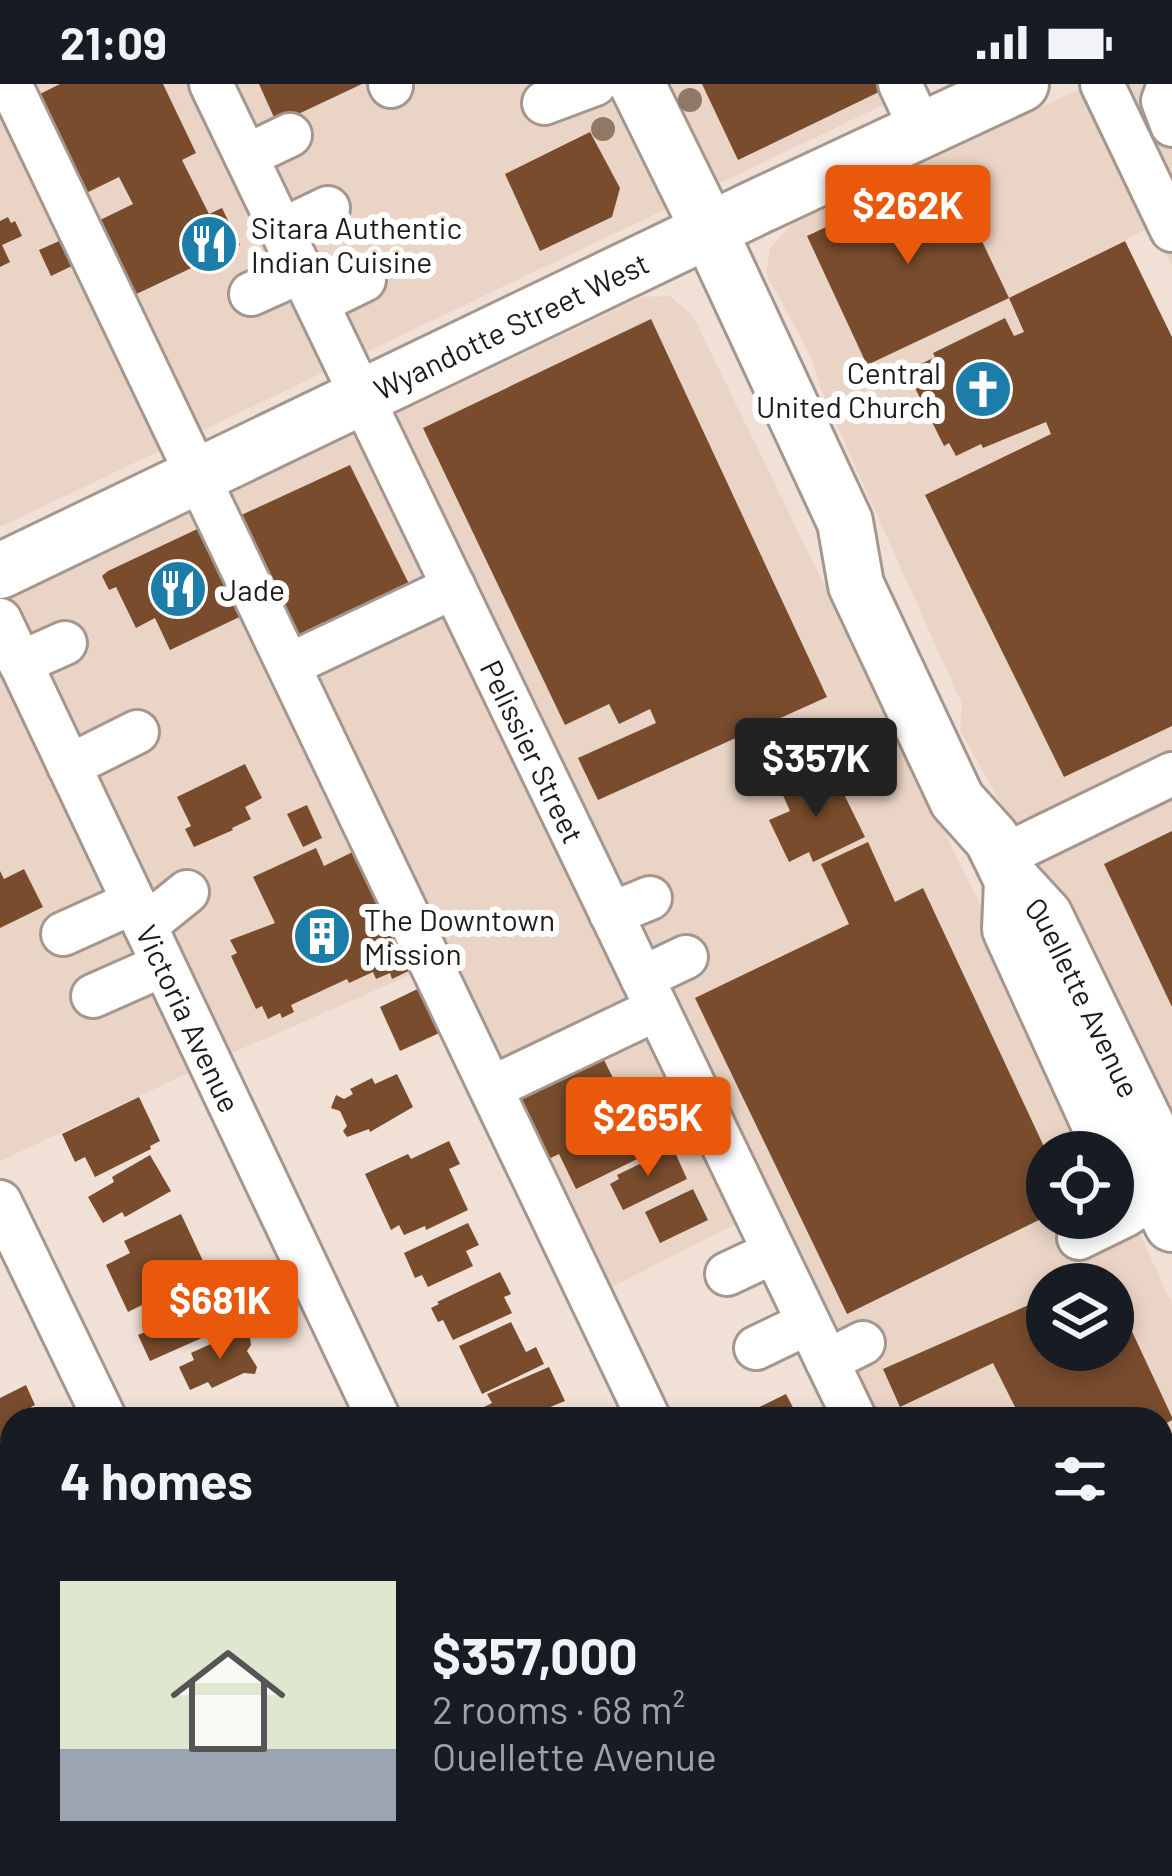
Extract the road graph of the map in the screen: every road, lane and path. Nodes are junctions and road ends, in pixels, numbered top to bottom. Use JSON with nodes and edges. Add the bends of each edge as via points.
{"nodes":[{"id":1,"x":10,"y":84,"type":"edge"},
{"id":2,"x":211,"y":84,"type":"edge"},
{"id":3,"x":596,"y":84,"type":"edge"},
{"id":4,"x":637,"y":84,"type":"edge"},
{"id":5,"x":1021,"y":84,"type":"edge"},
{"id":6,"x":1102,"y":84,"type":"edge"},
{"id":7,"x":544,"y":103,"type":"dead end"},
{"id":8,"x":910,"y":107,"type":"edge"},
{"id":9,"x":290,"y":135,"type":"dead end"},
{"id":10,"x":246,"y":156,"type":"junction"},
{"id":11,"x":328,"y":208,"type":"dead end"},
{"id":12,"x":282,"y":230,"type":"junction"},
{"id":13,"x":709,"y":230,"type":"junction"},
{"id":14,"x":1172,"y":230,"type":"edge"},
{"id":15,"x":364,"y":280,"type":"dead end"},
{"id":16,"x":309,"y":287,"type":"junction"},
{"id":17,"x":250,"y":294,"type":"dead end"},
{"id":18,"x":362,"y":397,"type":"junction"},
{"id":19,"x":199,"y":476,"type":"junction"},
{"id":20,"x":0,"y":571,"type":"edge"},
{"id":21,"x":454,"y":587,"type":"junction"},
{"id":22,"x":0,"y":620,"type":"edge"},
{"id":23,"x":65,"y":643,"type":"dead end"},
{"id":24,"x":289,"y":665,"type":"junction"},
{"id":25,"x":15,"y":673,"type":"edge"},
{"id":26,"x":137,"y":732,"type":"dead end"},
{"id":27,"x":69,"y":766,"type":"junction"},
{"id":28,"x":1172,"y":774,"type":"edge"},
{"id":29,"x":1002,"y":859,"type":"junction"},
{"id":30,"x":187,"y":892,"type":"dead end"},
{"id":31,"x":147,"y":931,"type":"junction"},
{"id":32,"x":63,"y":934,"type":"dead end"},
{"id":33,"x":686,"y":957,"type":"dead end"},
{"id":34,"x":650,"y":993,"type":"junction"},
{"id":35,"x":93,"y":996,"type":"dead end"},
{"id":36,"x":491,"y":1088,"type":"junction"},
{"id":37,"x":1103,"y":1131,"type":"edge"},
{"id":38,"x":1134,"y":1175,"type":"edge"},
{"id":39,"x":0,"y":1202,"type":"edge"},
{"id":40,"x":1165,"y":1209,"type":"edge"},
{"id":41,"x":1134,"y":1214,"type":"edge"},
{"id":42,"x":782,"y":1239,"type":"junction"},
{"id":43,"x":727,"y":1274,"type":"dead end"},
{"id":44,"x":808,"y":1323,"type":"junction"},
{"id":45,"x":756,"y":1348,"type":"dead end"},
{"id":46,"x":99,"y":1407,"type":"edge"},
{"id":47,"x":373,"y":1407,"type":"edge"},
{"id":48,"x":643,"y":1407,"type":"edge"},
{"id":49,"x":853,"y":1407,"type":"edge"}],
"edges":[{"from":1,"to":19,"type":"street"},
{"from":2,"to":10,"type":"street","name":"Pelissier Street"},
{"from":3,"to":7,"type":"street"},
{"from":4,"to":13,"type":"main road","name":"Ouellette Avenue"},
{"from":5,"to":8,"type":"main road","name":"Wyandotte Street West"},
{"from":6,"to":14,"type":"street"},
{"from":8,"to":13,"type":"main road","name":"Wyandotte Street West"},
{"from":9,"to":10,"type":"street"},
{"from":10,"to":12,"type":"street","name":"Pelissier Street"},
{"from":11,"to":12,"type":"street"},
{"from":12,"to":16,"type":"street","name":"Pelissier Street"},
{"from":13,"to":18,"type":"main road","name":"Wyandotte Street West"},
{"from":13,"to":29,"type":"main road","name":"Ouellette Avenue","via":[[845,522],[889,573],[988,788]]},
{"from":15,"to":16,"type":"street"},
{"from":16,"to":17,"type":"street"},
{"from":16,"to":18,"type":"street","name":"Pelissier Street"},
{"from":18,"to":19,"type":"main road","name":"Wyandotte Street West"},
{"from":18,"to":21,"type":"street","name":"Pelissier Street"},
{"from":19,"to":20,"type":"main road","name":"Wyandotte Street West"},
{"from":19,"to":24,"type":"street"},
{"from":21,"to":24,"type":"street"},
{"from":21,"to":34,"type":"street","name":"Pelissier Street","via":[[631,906]]},
{"from":22,"to":25,"type":"street","name":"Victoria Avenue"},
{"from":23,"to":25,"type":"street"},
{"from":24,"to":36,"type":"street"},
{"from":25,"to":27,"type":"street","name":"Victoria Avenue"},
{"from":26,"to":27,"type":"street"},
{"from":27,"to":31,"type":"street","name":"Victoria Avenue"},
{"from":28,"to":29,"type":"street"},
{"from":29,"to":37,"type":"main road","name":"Ouellette Avenue","via":[[1010,929]]},
{"from":29,"to":40,"type":"main road","name":"Ouellette Avenue","via":[[1045,916],[1150,1132]]},
{"from":30,"to":31,"type":"street"},
{"from":31,"to":32,"type":"street"},
{"from":31,"to":35,"type":"street"},
{"from":31,"to":47,"type":"street","name":"Victoria Avenue"},
{"from":33,"to":34,"type":"street"},
{"from":34,"to":36,"type":"street"},
{"from":34,"to":42,"type":"street","name":"Pelissier Street","via":[[736,1127]]},
{"from":36,"to":48,"type":"street"},
{"from":38,"to":40,"type":"main road","name":"Ouellette Avenue"},
{"from":39,"to":46,"type":"street"},
{"from":40,"to":41,"type":"street"},
{"from":42,"to":43,"type":"street"},
{"from":42,"to":44,"type":"street","name":"Pelissier Street"},
{"from":44,"to":45,"type":"street"},
{"from":44,"to":49,"type":"street","name":"Pelissier Street","via":[[845,1352]]}]}
